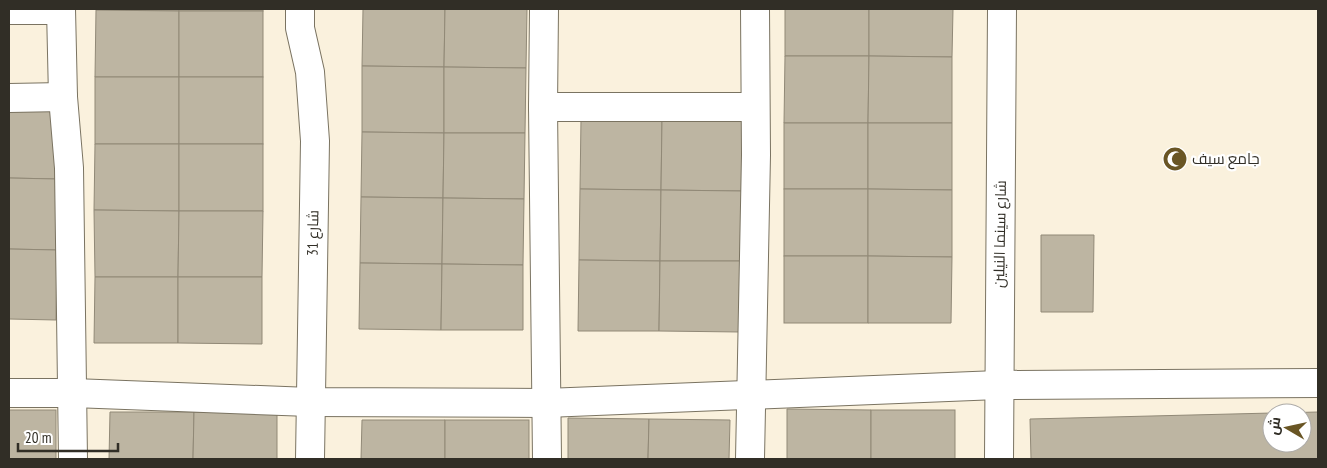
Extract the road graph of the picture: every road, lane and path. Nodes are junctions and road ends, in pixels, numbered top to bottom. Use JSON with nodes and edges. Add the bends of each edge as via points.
{"nodes":[{"id":1,"x":300,"y":9,"type":"edge"},
{"id":2,"x":544,"y":9,"type":"edge"},
{"id":3,"x":755,"y":9,"type":"edge"},
{"id":4,"x":1002,"y":9,"type":"edge"},
{"id":5,"x":9,"y":10,"type":"edge"},
{"id":6,"x":61,"y":10,"type":"edge"},
{"id":7,"x":63,"y":97,"type":"junction"},
{"id":8,"x":9,"y":98,"type":"edge"},
{"id":9,"x":543,"y":107,"type":"junction"},
{"id":10,"x":755,"y":107,"type":"junction"},
{"id":11,"x":1318,"y":383,"type":"edge"},
{"id":12,"x":998,"y":384,"type":"junction"},
{"id":13,"x":9,"y":393,"type":"edge"},
{"id":14,"x":73,"y":393,"type":"junction"},
{"id":15,"x":751,"y":396,"type":"junction"},
{"id":16,"x":310,"y":402,"type":"junction"},
{"id":17,"x":546,"y":404,"type":"junction"},
{"id":18,"x":73,"y":459,"type":"edge"},
{"id":19,"x":310,"y":459,"type":"edge"},
{"id":20,"x":547,"y":459,"type":"edge"},
{"id":21,"x":750,"y":459,"type":"edge"},
{"id":22,"x":999,"y":459,"type":"edge"}],
"edges":[{"from":1,"to":16,"type":"street","name":"شارع 31","via":[[300,28],[310,72],[315,141]]},
{"from":2,"to":9,"type":"street"},
{"from":3,"to":10,"type":"street"},
{"from":4,"to":12,"type":"street","name":"شارع سينما النيلين"},
{"from":5,"to":6,"type":"street"},
{"from":6,"to":7,"type":"street"},
{"from":7,"to":8,"type":"street"},
{"from":7,"to":14,"type":"street","via":[[69,168]]},
{"from":9,"to":10,"type":"street"},
{"from":9,"to":17,"type":"street"},
{"from":10,"to":15,"type":"street"},
{"from":11,"to":12,"type":"street"},
{"from":12,"to":15,"type":"street"},
{"from":12,"to":22,"type":"street","name":"شارع سينما النيلين"},
{"from":13,"to":14,"type":"street"},
{"from":14,"to":16,"type":"street"},
{"from":14,"to":18,"type":"street"},
{"from":15,"to":17,"type":"street"},
{"from":15,"to":21,"type":"street"},
{"from":16,"to":17,"type":"street"},
{"from":16,"to":19,"type":"street","name":"شارع 31"},
{"from":17,"to":20,"type":"street"}]}
